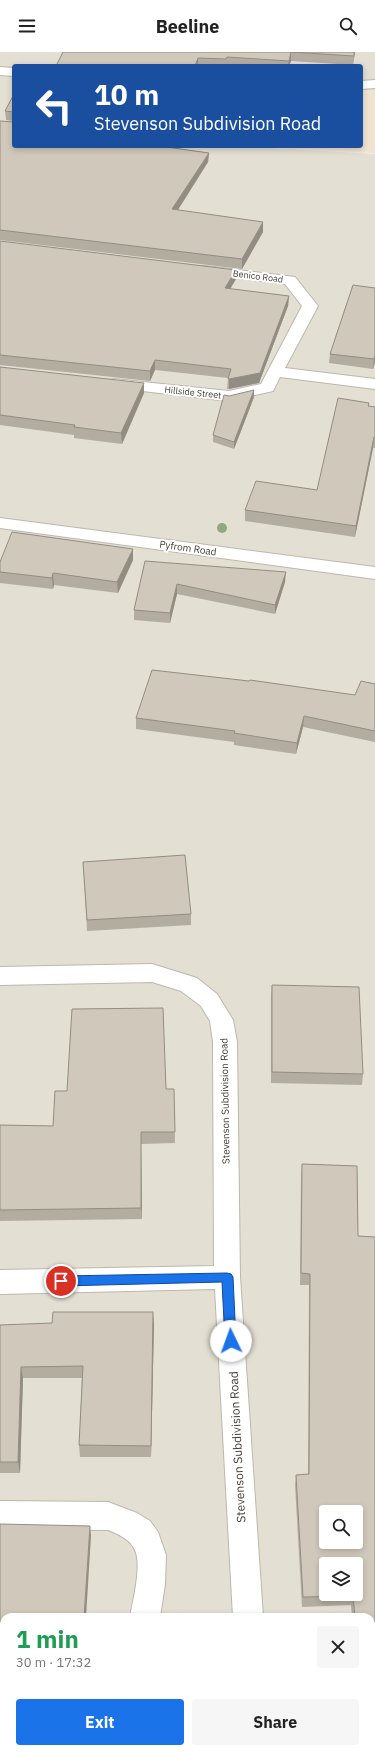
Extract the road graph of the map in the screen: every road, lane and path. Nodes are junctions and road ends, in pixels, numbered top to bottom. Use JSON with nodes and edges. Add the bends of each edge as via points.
{"nodes":[{"id":1,"x":0,"y":71,"type":"edge"},
{"id":2,"x":12,"y":72,"type":"edge"},
{"id":3,"x":375,"y":84,"type":"edge"},
{"id":4,"x":363,"y":85,"type":"edge"},
{"id":5,"x":188,"y":268,"type":"edge"},
{"id":6,"x":275,"y":372,"type":"junction"},
{"id":7,"x":102,"y":383,"type":"edge"},
{"id":8,"x":375,"y":384,"type":"edge"},
{"id":9,"x":0,"y":522,"type":"edge"},
{"id":10,"x":375,"y":573,"type":"edge"},
{"id":11,"x":0,"y":976,"type":"edge"},
{"id":12,"x":227,"y":1277,"type":"junction"},
{"id":13,"x":0,"y":1282,"type":"edge"},
{"id":14,"x":0,"y":1515,"type":"edge"},
{"id":15,"x":146,"y":1613,"type":"edge"},
{"id":16,"x":248,"y":1613,"type":"edge"}],
"edges":[{"from":1,"to":2,"type":"street"},
{"from":3,"to":4,"type":"street"},
{"from":5,"to":6,"type":"street","name":"Benico Road","via":[[290,280],[310,306]]},
{"from":6,"to":7,"type":"street","name":"Hillside Street","via":[[267,388],[229,396]]},
{"from":6,"to":8,"type":"street"},
{"from":9,"to":10,"type":"street","name":"Pyfrom Road"},
{"from":11,"to":12,"type":"street","name":"Stevenson Subdivision Road","via":[[152,973],[189,984],[209,1000],[221,1020],[226,1042]]},
{"from":12,"to":13,"type":"street"},
{"from":12,"to":16,"type":"street","name":"Stevenson Subdivision Road"},
{"from":14,"to":15,"type":"street","via":[[108,1516],[134,1526],[147,1541],[153,1561]]}]}
